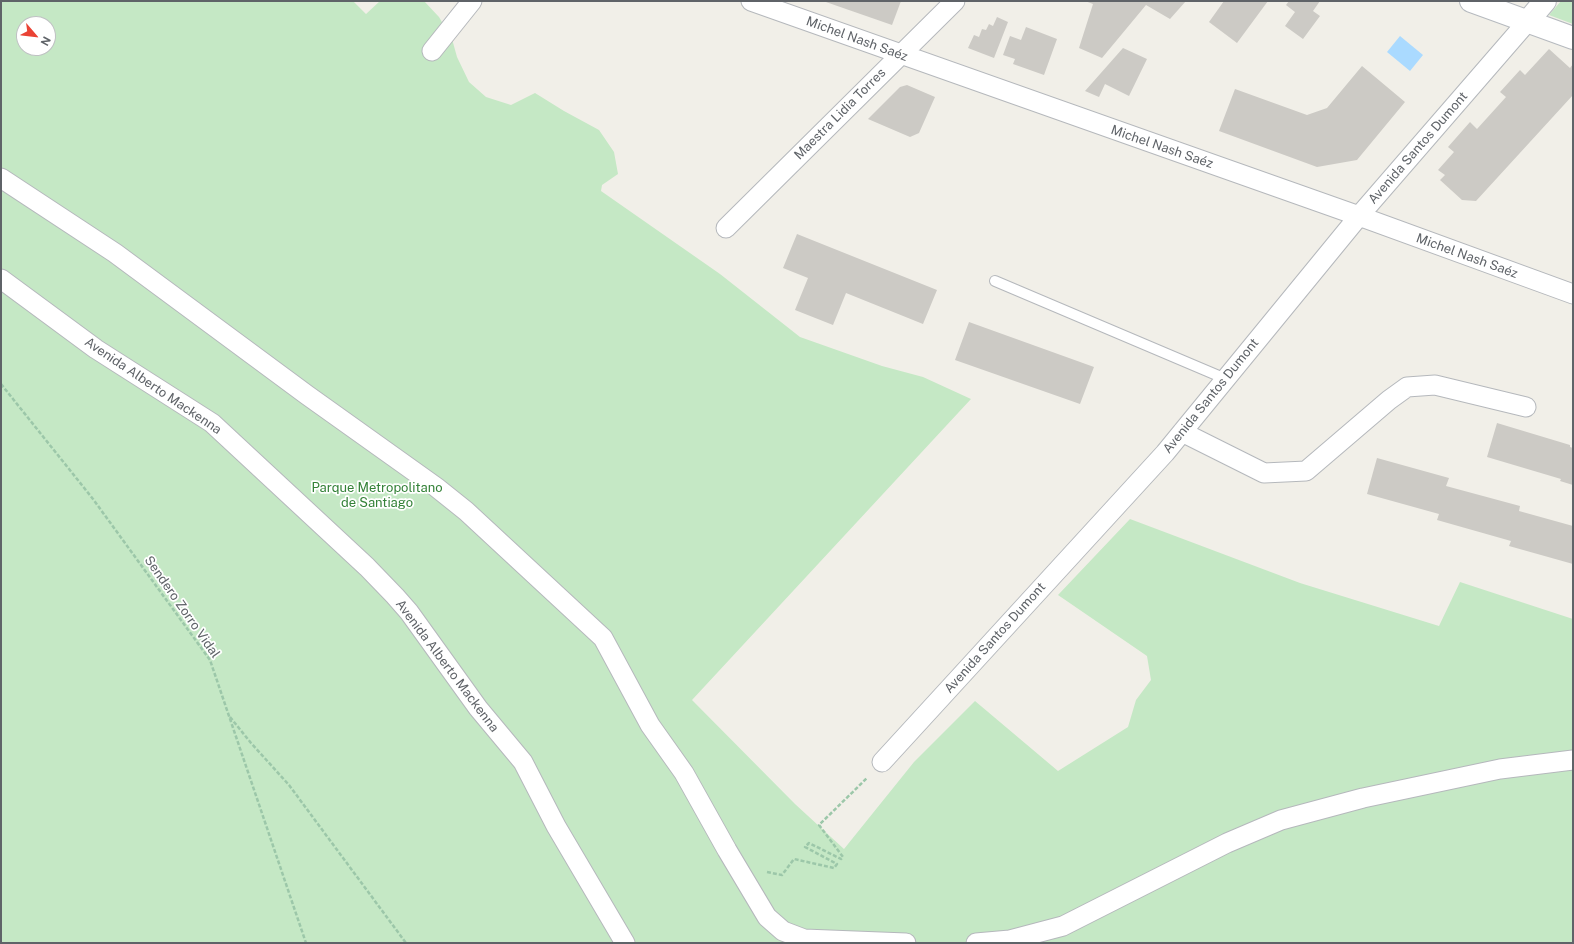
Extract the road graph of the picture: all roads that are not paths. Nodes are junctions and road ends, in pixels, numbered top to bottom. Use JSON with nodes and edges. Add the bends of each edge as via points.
{"nodes":[{"id":1,"x":472,"y":1,"type":"edge"},
{"id":2,"x":751,"y":1,"type":"edge"},
{"id":3,"x":955,"y":1,"type":"edge"},
{"id":4,"x":1471,"y":1,"type":"edge"},
{"id":5,"x":1545,"y":1,"type":"edge"},
{"id":6,"x":1528,"y":21,"type":"junction"},
{"id":7,"x":1573,"y":38,"type":"edge"},
{"id":8,"x":432,"y":51,"type":"dead end"},
{"id":9,"x":900,"y":55,"type":"junction"},
{"id":10,"x":1,"y":178,"type":"edge"},
{"id":11,"x":1359,"y":216,"type":"junction"},
{"id":12,"x":726,"y":228,"type":"dead end"},
{"id":13,"x":1,"y":279,"type":"edge"},
{"id":14,"x":995,"y":281,"type":"dead end"},
{"id":15,"x":1573,"y":294,"type":"edge"},
{"id":16,"x":1226,"y":379,"type":"junction"},
{"id":17,"x":1526,"y":407,"type":"dead end"},
{"id":18,"x":1182,"y":432,"type":"junction"},
{"id":19,"x":1573,"y":760,"type":"edge"},
{"id":20,"x":882,"y":762,"type":"road end"},
{"id":21,"x":626,"y":943,"type":"edge"},
{"id":22,"x":906,"y":943,"type":"edge"},
{"id":23,"x":976,"y":943,"type":"edge"}],
"edges":[{"from":1,"to":8,"type":"street"},
{"from":2,"to":9,"type":"street","name":"Michel Nash Saéz"},
{"from":3,"to":9,"type":"street","name":"Maestra Lidia Torres"},
{"from":4,"to":6,"type":"main road"},
{"from":5,"to":6,"type":"main road"},
{"from":6,"to":7,"type":"main road"},
{"from":6,"to":11,"type":"street","name":"Avenida Santos Dumont"},
{"from":9,"to":11,"type":"street","name":"Michel Nash Saéz"},
{"from":9,"to":12,"type":"street","name":"Maestra Lidia Torres"},
{"from":10,"to":22,"type":"street","via":[[115,254],[436,487],[466,511],[604,638],[650,726],[684,773],[767,917],[783,931],[804,939]]},
{"from":11,"to":15,"type":"street","name":"Michel Nash Saéz"},
{"from":11,"to":16,"type":"street","name":"Avenida Santos Dumont"},
{"from":13,"to":21,"type":"street","name":"Avenida Alberto Mackenna","via":[[96,349],[212,423],[395,596],[478,708],[523,762],[556,826]]},
{"from":14,"to":16,"type":"lane"},
{"from":16,"to":18,"type":"street","name":"Avenida Santos Dumont"},
{"from":17,"to":18,"type":"street","via":[[1435,385],[1407,387],[1306,471],[1264,473]]},
{"from":18,"to":20,"type":"street","name":"Avenida Santos Dumont"},
{"from":19,"to":23,"type":"street","via":[[1500,769],[1363,798],[1281,820],[1227,843],[1063,926],[1010,940]]}]}
